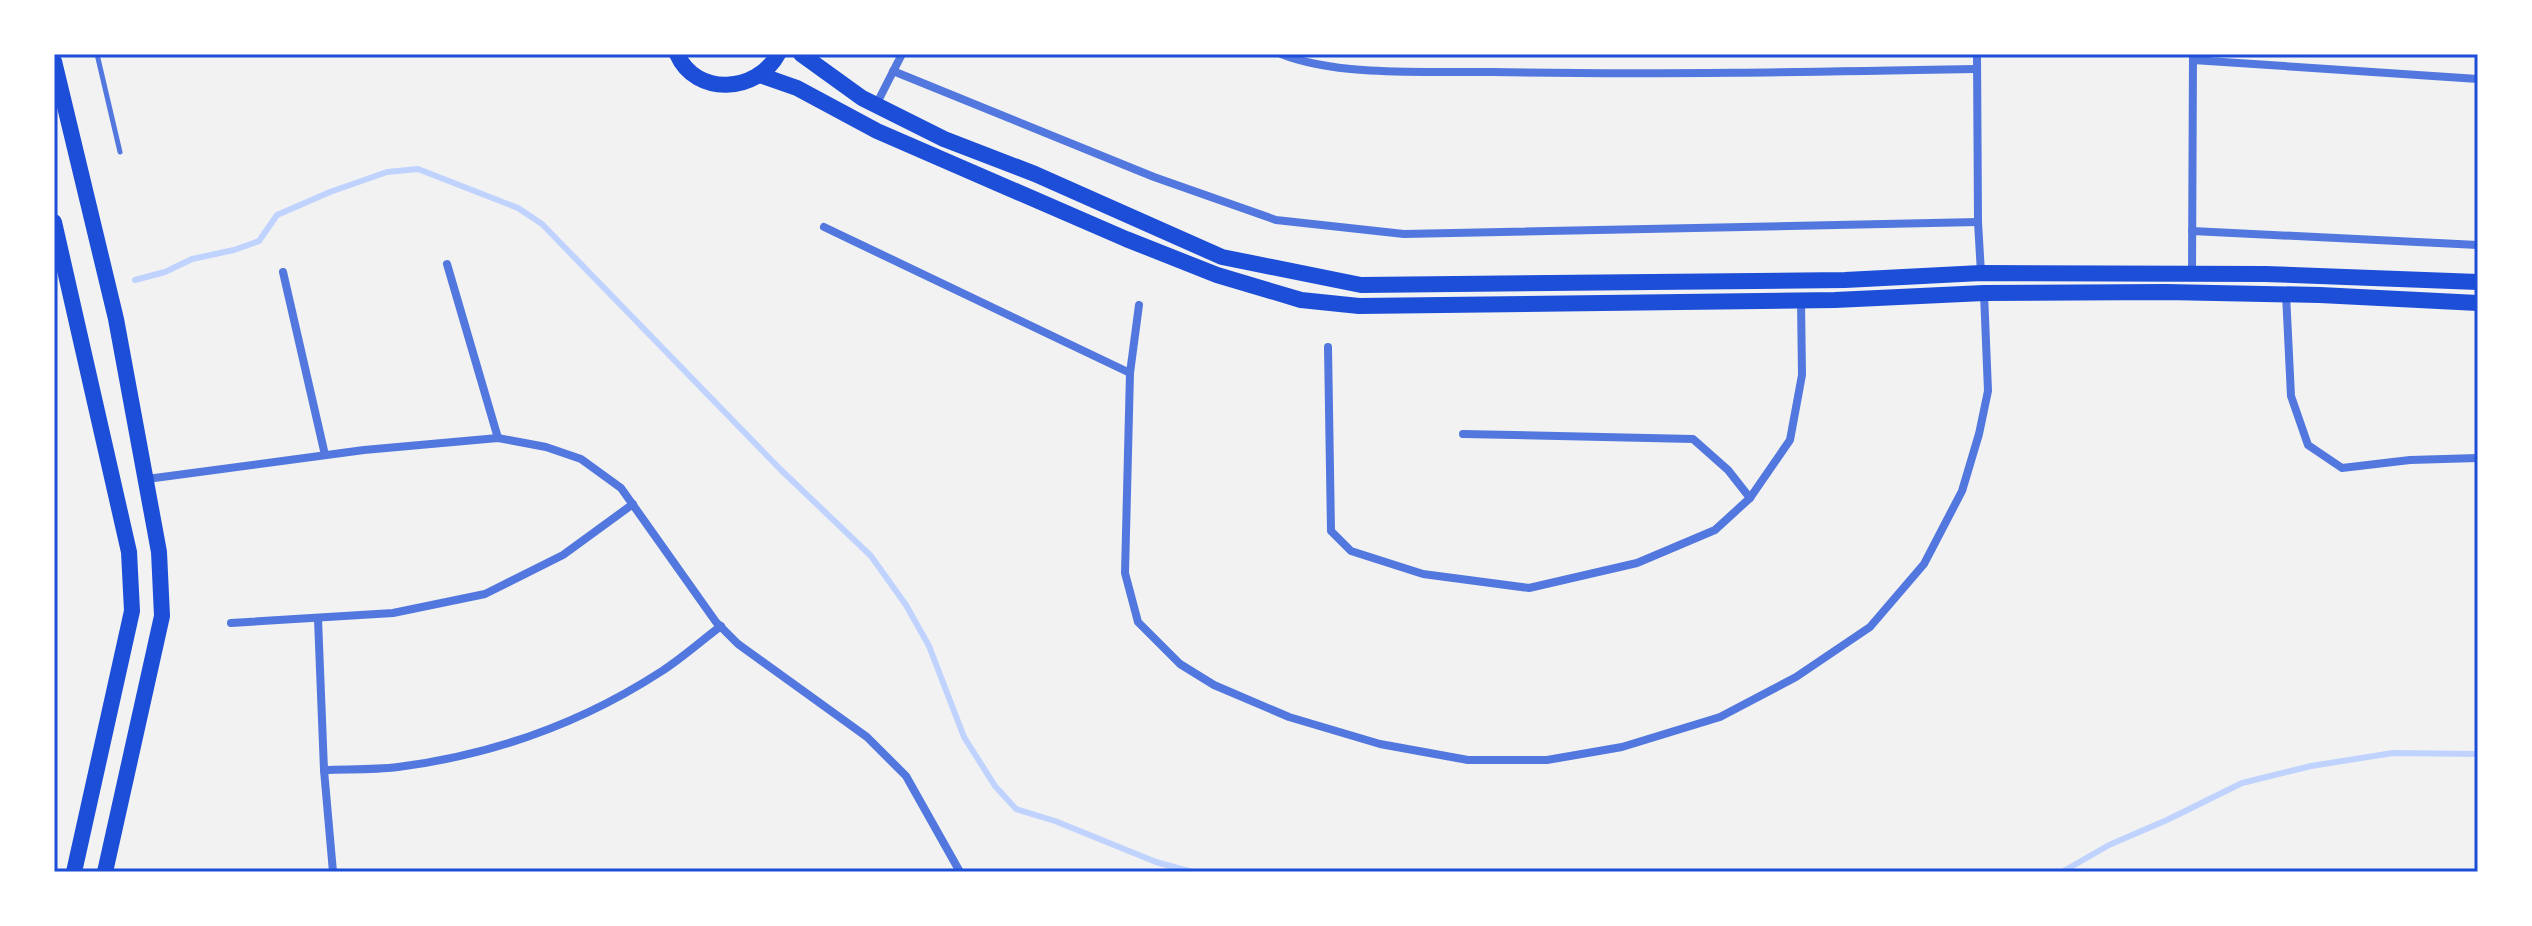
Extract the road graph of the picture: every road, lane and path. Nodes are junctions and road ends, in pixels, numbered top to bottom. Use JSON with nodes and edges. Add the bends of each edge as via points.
{"nodes":[{"id":1,"x":97,"y":54,"type":"edge"},
{"id":2,"x":677,"y":54,"type":"edge"},
{"id":3,"x":778,"y":54,"type":"edge"},
{"id":4,"x":801,"y":54,"type":"edge"},
{"id":5,"x":902,"y":54,"type":"edge"},
{"id":6,"x":1281,"y":54,"type":"edge"},
{"id":7,"x":1977,"y":54,"type":"edge"},
{"id":8,"x":2193,"y":57,"type":"edge"},
{"id":9,"x":54,"y":61,"type":"edge"},
{"id":10,"x":1977,"y":69,"type":"junction"},
{"id":11,"x":893,"y":71,"type":"junction"},
{"id":12,"x":760,"y":75,"type":"junction"},
{"id":13,"x":2478,"y":79,"type":"edge"},
{"id":14,"x":876,"y":105,"type":"junction"},
{"id":15,"x":120,"y":152,"type":"dead end"},
{"id":16,"x":54,"y":222,"type":"edge"},
{"id":17,"x":1978,"y":222,"type":"junction"},
{"id":18,"x":824,"y":227,"type":"dead end"},
{"id":19,"x":2192,"y":231,"type":"junction"},
{"id":20,"x":2478,"y":245,"type":"edge"},
{"id":21,"x":447,"y":264,"type":"dead end"},
{"id":22,"x":283,"y":272,"type":"dead end"},
{"id":23,"x":1981,"y":273,"type":"junction"},
{"id":24,"x":2192,"y":274,"type":"junction"},
{"id":25,"x":2478,"y":282,"type":"edge"},
{"id":26,"x":1984,"y":293,"type":"junction"},
{"id":27,"x":2286,"y":294,"type":"junction"},
{"id":28,"x":1801,"y":300,"type":"junction"},
{"id":29,"x":2478,"y":303,"type":"edge"},
{"id":30,"x":1139,"y":305,"type":"dead end"},
{"id":31,"x":1328,"y":347,"type":"dead end"},
{"id":32,"x":1130,"y":373,"type":"junction"},
{"id":33,"x":1463,"y":434,"type":"dead end"},
{"id":34,"x":498,"y":438,"type":"junction"},
{"id":35,"x":325,"y":455,"type":"junction"},
{"id":36,"x":2478,"y":458,"type":"edge"},
{"id":37,"x":147,"y":479,"type":"junction"},
{"id":38,"x":1750,"y":498,"type":"junction"},
{"id":39,"x":633,"y":504,"type":"junction"},
{"id":40,"x":318,"y":619,"type":"junction"},
{"id":41,"x":231,"y":623,"type":"dead end"},
{"id":42,"x":721,"y":626,"type":"junction"},
{"id":43,"x":324,"y":770,"type":"junction"},
{"id":44,"x":74,"y":872,"type":"edge"},
{"id":45,"x":105,"y":872,"type":"edge"},
{"id":46,"x":333,"y":872,"type":"edge"},
{"id":47,"x":960,"y":872,"type":"edge"}],
"edges":[{"from":1,"to":15,"type":"lane"},
{"from":2,"to":12,"type":"main road","via":[[692,74],[708,83],[726,86]]},
{"from":3,"to":12,"type":"main road"},
{"from":4,"to":14,"type":"main road"},
{"from":5,"to":11,"type":"street"},
{"from":6,"to":10,"type":"street","via":[[1348,68],[1440,71],[1658,75]]},
{"from":7,"to":10,"type":"street"},
{"from":8,"to":13,"type":"street"},
{"from":8,"to":19,"type":"street"},
{"from":9,"to":37,"type":"main road","via":[[116,319]]},
{"from":10,"to":17,"type":"street"},
{"from":11,"to":14,"type":"street"},
{"from":11,"to":17,"type":"street","via":[[1154,177],[1276,220],[1404,234]]},
{"from":12,"to":28,"type":"main road","via":[[1126,239],[1217,275],[1301,300],[1359,306]]},
{"from":14,"to":23,"type":"main road","via":[[1222,257],[1361,285],[1845,280]]},
{"from":16,"to":44,"type":"main road","via":[[129,552],[132,611]]},
{"from":17,"to":23,"type":"street"},
{"from":18,"to":32,"type":"street"},
{"from":19,"to":20,"type":"street"},
{"from":19,"to":24,"type":"street"},
{"from":21,"to":34,"type":"street"},
{"from":22,"to":35,"type":"street"},
{"from":23,"to":24,"type":"main road"},
{"from":23,"to":26,"type":"main road"},
{"from":24,"to":25,"type":"main road"},
{"from":26,"to":27,"type":"main road"},
{"from":26,"to":28,"type":"main road"},
{"from":26,"to":32,"type":"street","via":[[1988,391],[1962,491],[1924,564],[1870,627],[1796,677],[1720,717],[1622,747],[1547,760],[1468,760],[1380,744],[1289,717],[1214,685],[1180,664],[1138,622],[1125,573]]},
{"from":27,"to":29,"type":"main road"},
{"from":27,"to":36,"type":"street","via":[[2291,396],[2308,445],[2342,468]]},
{"from":28,"to":38,"type":"street","via":[[1802,375],[1790,440]]},
{"from":30,"to":32,"type":"street"},
{"from":31,"to":38,"type":"street","via":[[1331,531],[1351,551],[1423,574],[1529,588],[1637,563],[1715,530]]},
{"from":33,"to":38,"type":"street","via":[[1693,439]]},
{"from":34,"to":35,"type":"street"},
{"from":34,"to":39,"type":"street","via":[[581,459],[621,488]]},
{"from":35,"to":37,"type":"street"},
{"from":37,"to":45,"type":"main road","via":[[162,616]]},
{"from":39,"to":40,"type":"street","via":[[563,555],[485,594],[393,613]]},
{"from":39,"to":42,"type":"street"},
{"from":40,"to":41,"type":"street"},
{"from":40,"to":43,"type":"street"},
{"from":42,"to":43,"type":"street","via":[[664,670],[602,707],[536,735],[410,765]]},
{"from":42,"to":47,"type":"street","via":[[867,737],[906,776]]},
{"from":43,"to":46,"type":"street"}]}
